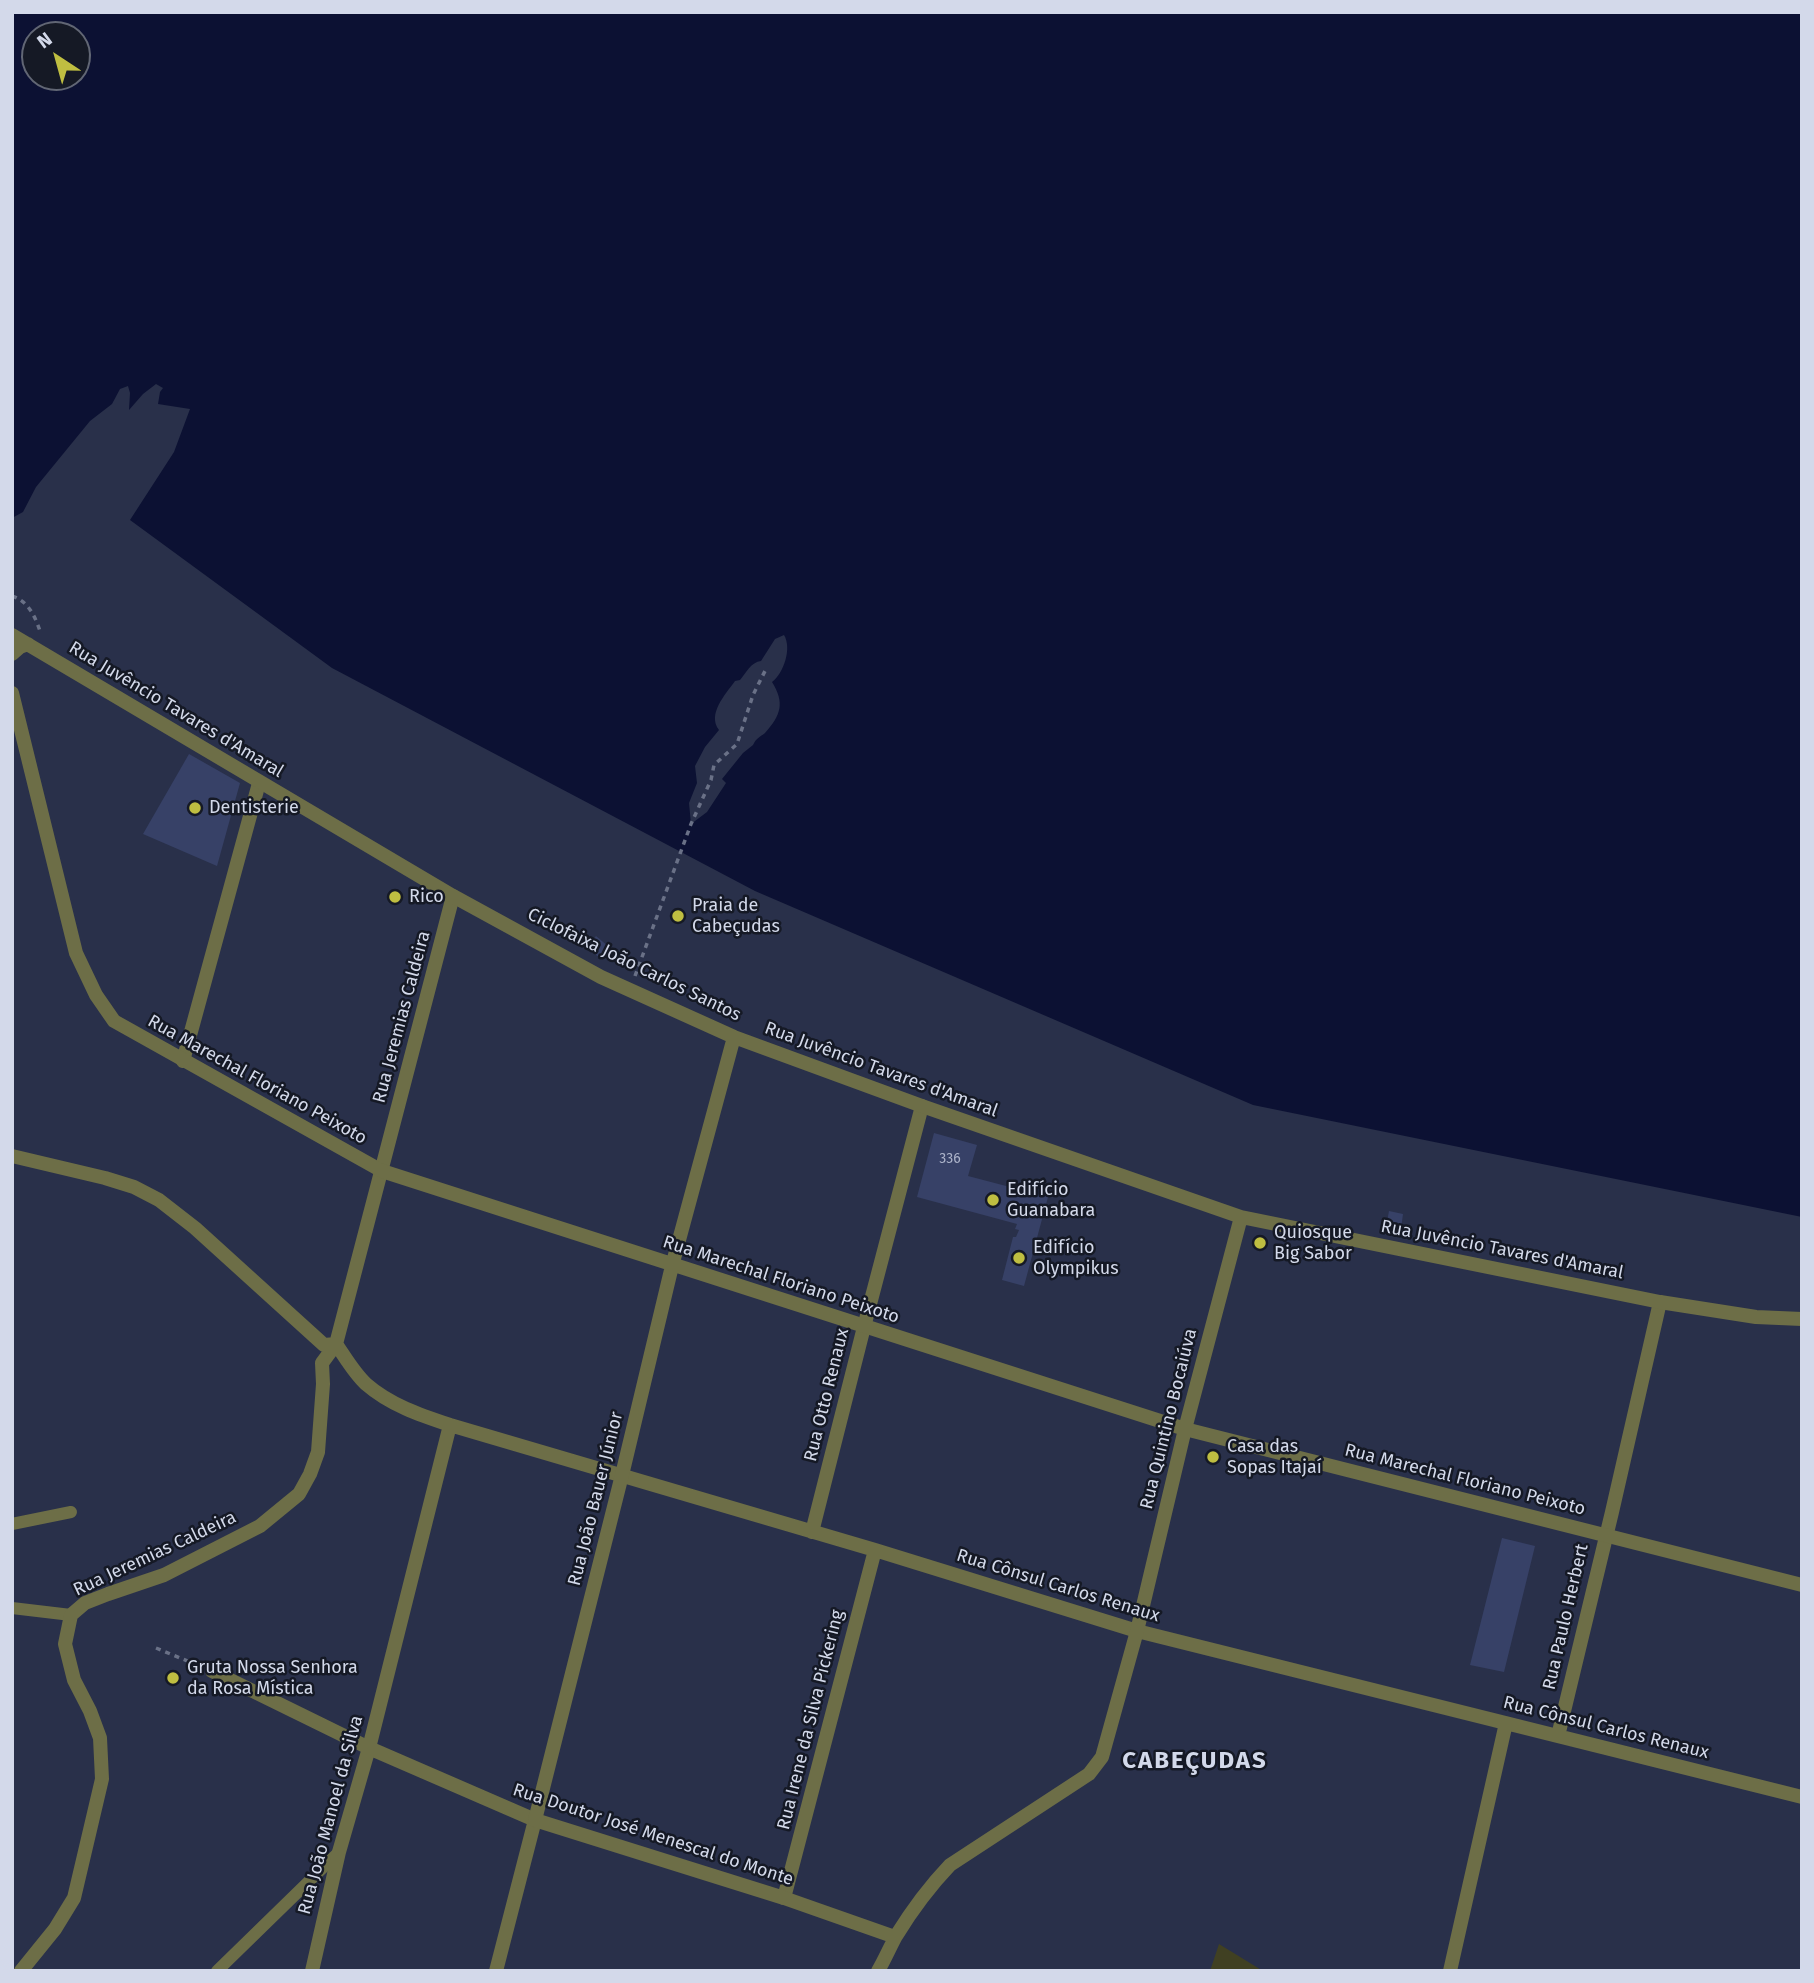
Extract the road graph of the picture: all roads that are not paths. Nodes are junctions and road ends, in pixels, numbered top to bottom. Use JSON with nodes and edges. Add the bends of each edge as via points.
{"nodes":[{"id":1,"x":12,"y":635,"type":"edge"},
{"id":2,"x":28,"y":644,"type":"junction"},
{"id":3,"x":12,"y":654,"type":"edge"},
{"id":4,"x":12,"y":693,"type":"edge"},
{"id":5,"x":259,"y":783,"type":"junction"},
{"id":6,"x":453,"y":897,"type":"junction"},
{"id":7,"x":734,"y":1037,"type":"junction"},
{"id":8,"x":183,"y":1061,"type":"junction"},
{"id":9,"x":922,"y":1106,"type":"junction"},
{"id":10,"x":12,"y":1156,"type":"edge"},
{"id":11,"x":382,"y":1171,"type":"junction"},
{"id":12,"x":1241,"y":1217,"type":"junction"},
{"id":13,"x":672,"y":1266,"type":"junction"},
{"id":14,"x":1660,"y":1302,"type":"junction"},
{"id":15,"x":1802,"y":1319,"type":"edge"},
{"id":16,"x":864,"y":1326,"type":"junction"},
{"id":17,"x":336,"y":1344,"type":"junction"},
{"id":18,"x":450,"y":1425,"type":"junction"},
{"id":19,"x":1185,"y":1429,"type":"junction"},
{"id":20,"x":622,"y":1475,"type":"junction"},
{"id":21,"x":71,"y":1512,"type":"dead end"},
{"id":22,"x":12,"y":1524,"type":"edge"},
{"id":23,"x":812,"y":1532,"type":"junction"},
{"id":24,"x":1606,"y":1535,"type":"junction"},
{"id":25,"x":875,"y":1550,"type":"junction"},
{"id":26,"x":1802,"y":1585,"type":"edge"},
{"id":27,"x":12,"y":1608,"type":"edge"},
{"id":28,"x":71,"y":1615,"type":"junction"},
{"id":29,"x":1137,"y":1631,"type":"junction"},
{"id":30,"x":212,"y":1671,"type":"road end"},
{"id":31,"x":1506,"y":1723,"type":"junction"},
{"id":32,"x":1558,"y":1736,"type":"junction"},
{"id":33,"x":369,"y":1748,"type":"junction"},
{"id":34,"x":1802,"y":1797,"type":"edge"},
{"id":35,"x":535,"y":1820,"type":"junction"},
{"id":36,"x":339,"y":1852,"type":"junction"},
{"id":37,"x":784,"y":1898,"type":"junction"},
{"id":38,"x":895,"y":1937,"type":"junction"},
{"id":39,"x":883,"y":1969,"type":"edge"},
{"id":40,"x":21,"y":1971,"type":"edge"},
{"id":41,"x":217,"y":1971,"type":"edge"},
{"id":42,"x":312,"y":1971,"type":"edge"},
{"id":43,"x":496,"y":1971,"type":"edge"},
{"id":44,"x":1450,"y":1971,"type":"edge"}],
"edges":[{"from":1,"to":2,"type":"street","name":"Rua Juvêncio Tavares d'Amaral"},
{"from":2,"to":3,"type":"street"},
{"from":2,"to":5,"type":"street","name":"Rua Juvêncio Tavares d'Amaral"},
{"from":4,"to":8,"type":"street","name":"Rua Marechal Floriano Peixoto","via":[[85,975],[114,1021]]},
{"from":5,"to":6,"type":"street","name":"Rua Juvêncio Tavares d'Amaral"},
{"from":5,"to":8,"type":"street"},
{"from":6,"to":7,"type":"street","name":"Rua Juvêncio Tavares d'Amaral","via":[[554,953]]},
{"from":6,"to":11,"type":"street","name":"Rua Jeremias Caldeira"},
{"from":7,"to":9,"type":"street","name":"Rua Juvêncio Tavares d'Amaral"},
{"from":7,"to":13,"type":"street","name":"Rua João Bauer Júnior"},
{"from":8,"to":11,"type":"street","name":"Rua Marechal Floriano Peixoto"},
{"from":9,"to":12,"type":"street","name":"Rua Juvêncio Tavares d'Amaral"},
{"from":9,"to":16,"type":"street","name":"Rua Otto Renaux"},
{"from":10,"to":17,"type":"street","via":[[105,1178],[159,1200],[324,1345]]},
{"from":11,"to":13,"type":"street","name":"Rua Marechal Floriano Peixoto"},
{"from":11,"to":17,"type":"street","name":"Rua Jeremias Caldeira"},
{"from":12,"to":14,"type":"street","name":"Rua Juvêncio Tavares d'Amaral"},
{"from":12,"to":19,"type":"street","name":"Rua Quintino Bocaiúva"},
{"from":13,"to":16,"type":"street","name":"Rua Marechal Floriano Peixoto"},
{"from":13,"to":20,"type":"street","name":"Rua João Bauer Júnior"},
{"from":14,"to":15,"type":"street","name":"Rua Juvêncio Tavares d'Amaral"},
{"from":14,"to":24,"type":"street","name":"Rua Paulo Herbert"},
{"from":16,"to":19,"type":"street","name":"Rua Marechal Floriano Peixoto"},
{"from":16,"to":23,"type":"street","name":"Rua Otto Renaux"},
{"from":17,"to":18,"type":"street","name":"Rua Cônsul Carlos Renaux","via":[[365,1382],[385,1398]]},
{"from":17,"to":28,"type":"street","name":"Rua Jeremias Caldeira","via":[[322,1363],[318,1452],[299,1494],[260,1527],[164,1575],[85,1603]]},
{"from":18,"to":20,"type":"street","name":"Rua Cônsul Carlos Renaux"},
{"from":18,"to":33,"type":"street","name":"Rua João Manoel da Silva"},
{"from":19,"to":24,"type":"street","name":"Rua Marechal Floriano Peixoto"},
{"from":19,"to":29,"type":"street","name":"Rua Quintino Bocaiúva"},
{"from":20,"to":23,"type":"street","name":"Rua Cônsul Carlos Renaux"},
{"from":20,"to":35,"type":"street","name":"Rua João Bauer Júnior"},
{"from":21,"to":22,"type":"lane"},
{"from":23,"to":25,"type":"street","name":"Rua Cônsul Carlos Renaux"},
{"from":24,"to":26,"type":"street","name":"Rua Marechal Floriano Peixoto"},
{"from":24,"to":32,"type":"street","name":"Rua Paulo Herbert"},
{"from":25,"to":29,"type":"street","name":"Rua Cônsul Carlos Renaux"},
{"from":25,"to":37,"type":"street","name":"Rua Irene da Silva Pickering"},
{"from":27,"to":28,"type":"lane"},
{"from":28,"to":40,"type":"street","name":"Rua Jeremias Caldeira","via":[[65,1644],[74,1680],[100,1738],[102,1779],[74,1898]]},
{"from":29,"to":31,"type":"street","name":"Rua Cônsul Carlos Renaux"},
{"from":29,"to":38,"type":"street","name":"Rua Quintino Bocaiúva","via":[[1102,1757],[1089,1774],[950,1865]]},
{"from":30,"to":33,"type":"street","name":"Rua Doutor José Menescal do Monte"},
{"from":31,"to":32,"type":"street","name":"Rua Cônsul Carlos Renaux"},
{"from":31,"to":44,"type":"street"},
{"from":32,"to":34,"type":"street","name":"Rua Cônsul Carlos Renaux"},
{"from":33,"to":35,"type":"street","name":"Rua Doutor José Menescal do Monte"},
{"from":33,"to":36,"type":"street","name":"Rua João Manoel da Silva"},
{"from":35,"to":37,"type":"street","name":"Rua Doutor José Menescal do Monte"},
{"from":35,"to":43,"type":"street","name":"Rua João Bauer Júnior"},
{"from":36,"to":41,"type":"lane"},
{"from":36,"to":42,"type":"street","name":"Rua João Manoel da Silva"},
{"from":37,"to":38,"type":"street","name":"Rua Doutor José Menescal do Monte"},
{"from":38,"to":39,"type":"street","name":"Rua Quintino Bocaiúva"}]}
